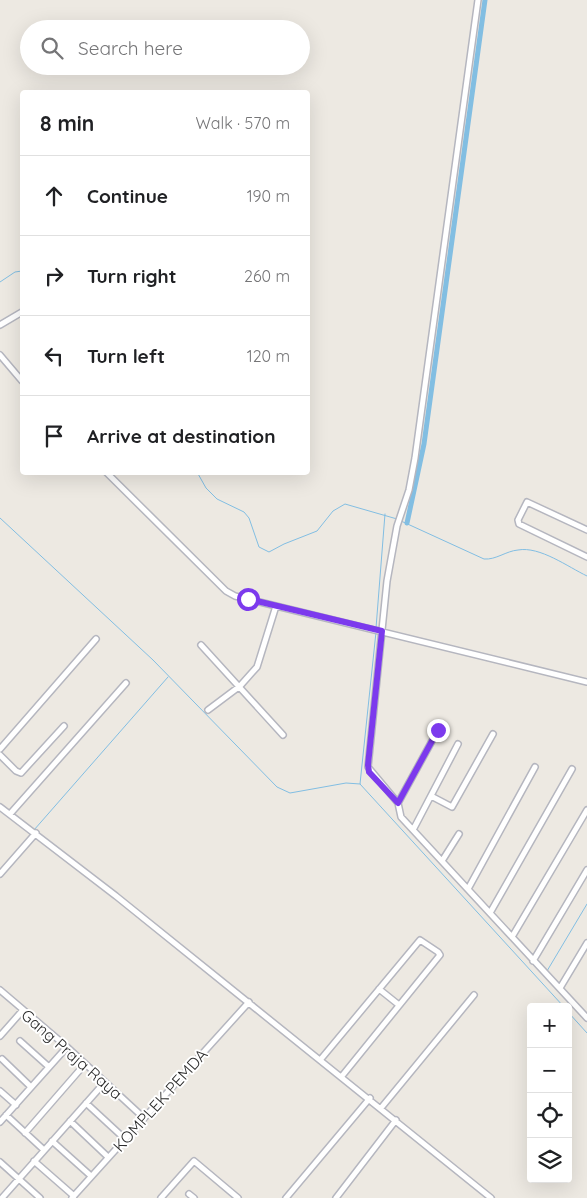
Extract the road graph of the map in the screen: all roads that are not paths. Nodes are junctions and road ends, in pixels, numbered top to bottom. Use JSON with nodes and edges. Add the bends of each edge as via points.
{"nodes":[{"id":1,"x":478,"y":0,"type":"edge"},
{"id":2,"x":20,"y":313,"type":"edge"},
{"id":3,"x":0,"y":325,"type":"edge"},
{"id":4,"x":0,"y":355,"type":"edge"},
{"id":5,"x":20,"y":379,"type":"edge"},
{"id":6,"x":109,"y":475,"type":"edge"},
{"id":7,"x":587,"y":530,"type":"edge"},
{"id":8,"x":587,"y":557,"type":"edge"},
{"id":9,"x":276,"y":606,"type":"junction"},
{"id":10,"x":380,"y":631,"type":"junction"},
{"id":11,"x":96,"y":639,"type":"dead end"},
{"id":12,"x":201,"y":645,"type":"dead end"},
{"id":13,"x":587,"y":682,"type":"edge"},
{"id":14,"x":126,"y":683,"type":"dead end"},
{"id":15,"x":240,"y":686,"type":"junction"},
{"id":16,"x":208,"y":710,"type":"dead end"},
{"id":17,"x":64,"y":726,"type":"dead end"},
{"id":18,"x":438,"y":730,"type":"dead end"},
{"id":19,"x":493,"y":734,"type":"dead end"},
{"id":20,"x":283,"y":735,"type":"dead end"},
{"id":21,"x":458,"y":744,"type":"dead end"},
{"id":22,"x":0,"y":750,"type":"edge"},
{"id":23,"x":0,"y":755,"type":"edge"},
{"id":24,"x":535,"y":767,"type":"dead end"},
{"id":25,"x":572,"y":769,"type":"dead end"},
{"id":26,"x":431,"y":796,"type":"junction"},
{"id":27,"x":398,"y":803,"type":"junction"},
{"id":28,"x":0,"y":807,"type":"edge"},
{"id":29,"x":586,"y":813,"type":"edge"},
{"id":30,"x":10,"y":814,"type":"junction"},
{"id":31,"x":414,"y":830,"type":"junction"},
{"id":32,"x":34,"y":831,"type":"junction"},
{"id":33,"x":459,"y":834,"type":"dead end"},
{"id":34,"x":442,"y":861,"type":"junction"},
{"id":35,"x":587,"y":870,"type":"edge"},
{"id":36,"x":0,"y":874,"type":"edge"},
{"id":37,"x":468,"y":889,"type":"junction"},
{"id":38,"x":490,"y":913,"type":"junction"},
{"id":39,"x":512,"y":937,"type":"junction"},
{"id":40,"x":587,"y":943,"type":"edge"},
{"id":41,"x":534,"y":961,"type":"junction"},
{"id":42,"x":560,"y":988,"type":"junction"},
{"id":43,"x":379,"y":989,"type":"junction"},
{"id":44,"x":0,"y":990,"type":"edge"},
{"id":45,"x":474,"y":995,"type":"dead end"},
{"id":46,"x":249,"y":1002,"type":"junction"},
{"id":47,"x":400,"y":1005,"type":"junction"},
{"id":48,"x":23,"y":1010,"type":"junction"},
{"id":49,"x":587,"y":1018,"type":"edge"},
{"id":50,"x":0,"y":1036,"type":"edge"},
{"id":51,"x":20,"y":1041,"type":"dead end"},
{"id":52,"x":67,"y":1047,"type":"junction"},
{"id":53,"x":321,"y":1059,"type":"junction"},
{"id":54,"x":2,"y":1060,"type":"dead end"},
{"id":55,"x":86,"y":1064,"type":"junction"},
{"id":56,"x":49,"y":1067,"type":"junction"},
{"id":57,"x":342,"y":1076,"type":"junction"},
{"id":58,"x":105,"y":1082,"type":"junction"},
{"id":59,"x":31,"y":1087,"type":"junction"},
{"id":60,"x":0,"y":1091,"type":"edge"},
{"id":61,"x":370,"y":1098,"type":"junction"},
{"id":62,"x":86,"y":1103,"type":"junction"},
{"id":63,"x":16,"y":1105,"type":"junction"},
{"id":64,"x":382,"y":1108,"type":"junction"},
{"id":65,"x":6,"y":1115,"type":"junction"},
{"id":66,"x":144,"y":1118,"type":"junction"},
{"id":67,"x":70,"y":1120,"type":"junction"},
{"id":68,"x":396,"y":1120,"type":"junction"},
{"id":69,"x":0,"y":1122,"type":"edge"},
{"id":70,"x":25,"y":1132,"type":"junction"},
{"id":71,"x":125,"y":1139,"type":"junction"},
{"id":72,"x":52,"y":1141,"type":"junction"},
{"id":73,"x":44,"y":1150,"type":"junction"},
{"id":74,"x":108,"y":1157,"type":"junction"},
{"id":75,"x":34,"y":1161,"type":"junction"},
{"id":76,"x":0,"y":1162,"type":"edge"},
{"id":77,"x":91,"y":1176,"type":"junction"},
{"id":78,"x":19,"y":1179,"type":"junction"},
{"id":79,"x":37,"y":1197,"type":"edge"},
{"id":80,"x":73,"y":1197,"type":"edge"},
{"id":81,"x":2,"y":1198,"type":"edge"},
{"id":82,"x":161,"y":1198,"type":"edge"},
{"id":83,"x":238,"y":1198,"type":"edge"},
{"id":84,"x":286,"y":1198,"type":"edge"},
{"id":85,"x":336,"y":1198,"type":"edge"},
{"id":86,"x":492,"y":1198,"type":"edge"}],
"edges":[{"from":1,"to":10,"type":"street","via":[[416,458],[397,526]]},
{"from":2,"to":3,"type":"street"},
{"from":4,"to":5,"type":"street"},
{"from":6,"to":9,"type":"street","via":[[226,591]]},
{"from":7,"to":8,"type":"street","via":[[527,502],[518,520],[519,524]]},
{"from":9,"to":10,"type":"street"},
{"from":9,"to":15,"type":"street","via":[[257,668]]},
{"from":10,"to":13,"type":"street"},
{"from":10,"to":27,"type":"street","via":[[368,765],[369,772]]},
{"from":11,"to":22,"type":"street"},
{"from":12,"to":15,"type":"street"},
{"from":14,"to":30,"type":"street"},
{"from":15,"to":16,"type":"street"},
{"from":15,"to":20,"type":"street"},
{"from":17,"to":23,"type":"street","via":[[22,773],[18,773]]},
{"from":18,"to":27,"type":"street"},
{"from":19,"to":26,"type":"street","via":[[452,807]]},
{"from":21,"to":26,"type":"street"},
{"from":24,"to":37,"type":"street"},
{"from":25,"to":38,"type":"street"},
{"from":26,"to":31,"type":"street"},
{"from":27,"to":31,"type":"street","via":[[402,817]]},
{"from":28,"to":30,"type":"street"},
{"from":29,"to":39,"type":"street"},
{"from":30,"to":32,"type":"street"},
{"from":31,"to":34,"type":"street"},
{"from":32,"to":36,"type":"street"},
{"from":32,"to":46,"type":"street"},
{"from":33,"to":34,"type":"street"},
{"from":34,"to":37,"type":"street"},
{"from":35,"to":41,"type":"street"},
{"from":37,"to":38,"type":"street"},
{"from":38,"to":39,"type":"street"},
{"from":39,"to":41,"type":"street"},
{"from":40,"to":42,"type":"street"},
{"from":41,"to":42,"type":"street"},
{"from":42,"to":49,"type":"street"},
{"from":43,"to":47,"type":"street"},
{"from":43,"to":47,"type":"street","via":[[420,940],[438,952],[440,955]]},
{"from":43,"to":53,"type":"street"},
{"from":44,"to":48,"type":"street","name":"Gang Praja Raya"},
{"from":45,"to":64,"type":"street"},
{"from":46,"to":53,"type":"street"},
{"from":46,"to":66,"type":"street","name":"KOMPLEK PEMDA"},
{"from":47,"to":57,"type":"street"},
{"from":48,"to":50,"type":"street"},
{"from":48,"to":52,"type":"street","name":"Gang Praja Raya"},
{"from":51,"to":56,"type":"street"},
{"from":52,"to":55,"type":"street","name":"Gang Praja Raya"},
{"from":52,"to":56,"type":"street"},
{"from":53,"to":57,"type":"street"},
{"from":54,"to":59,"type":"street"},
{"from":55,"to":58,"type":"street","name":"Gang Praja Raya"},
{"from":55,"to":70,"type":"street"},
{"from":56,"to":59,"type":"street"},
{"from":57,"to":61,"type":"street"},
{"from":58,"to":62,"type":"street"},
{"from":58,"to":66,"type":"street","name":"Gang Praja Raya"},
{"from":59,"to":63,"type":"street"},
{"from":60,"to":63,"type":"street"},
{"from":61,"to":64,"type":"street"},
{"from":61,"to":84,"type":"street"},
{"from":62,"to":67,"type":"street"},
{"from":62,"to":71,"type":"street"},
{"from":63,"to":65,"type":"street"},
{"from":64,"to":68,"type":"street"},
{"from":65,"to":69,"type":"street"},
{"from":65,"to":70,"type":"street"},
{"from":66,"to":71,"type":"street","name":"KOMPLEK PEMDA"},
{"from":67,"to":72,"type":"street"},
{"from":67,"to":74,"type":"street"},
{"from":68,"to":85,"type":"street"},
{"from":68,"to":86,"type":"street"},
{"from":70,"to":73,"type":"street"},
{"from":71,"to":74,"type":"street","name":"KOMPLEK PEMDA"},
{"from":72,"to":73,"type":"street"},
{"from":72,"to":77,"type":"street"},
{"from":73,"to":75,"type":"street"},
{"from":74,"to":77,"type":"street","name":"KOMPLEK PEMDA"},
{"from":75,"to":78,"type":"street"},
{"from":75,"to":80,"type":"street"},
{"from":76,"to":78,"type":"street"},
{"from":77,"to":80,"type":"street","name":"KOMPLEK PEMDA"},
{"from":78,"to":79,"type":"street"},
{"from":78,"to":81,"type":"street"},
{"from":82,"to":83,"type":"street","via":[[194,1161]]}]}
